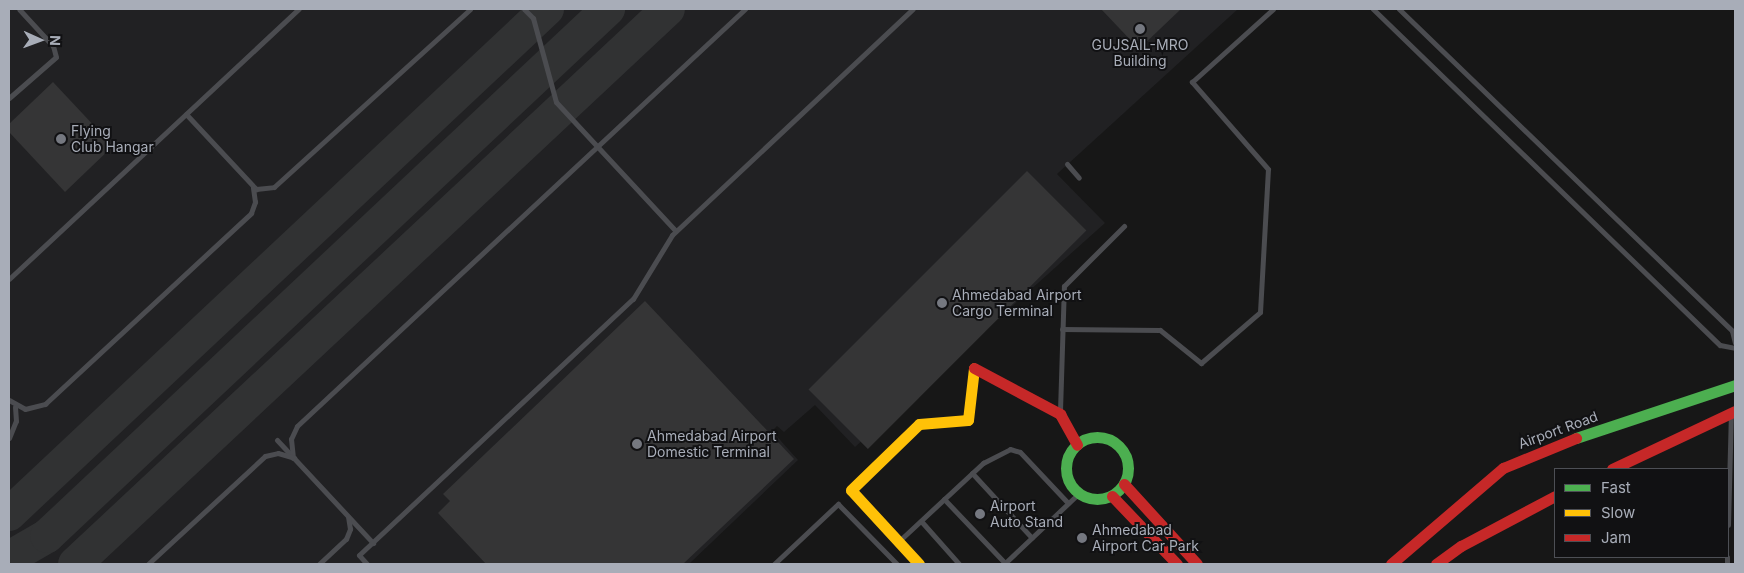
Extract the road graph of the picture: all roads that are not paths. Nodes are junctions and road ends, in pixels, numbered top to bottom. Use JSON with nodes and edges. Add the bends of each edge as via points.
{"nodes":[{"id":1,"x":19,"y":9,"type":"edge"},
{"id":2,"x":299,"y":9,"type":"edge"},
{"id":3,"x":470,"y":9,"type":"edge"},
{"id":4,"x":524,"y":9,"type":"edge"},
{"id":5,"x":746,"y":9,"type":"edge"},
{"id":6,"x":913,"y":9,"type":"edge"},
{"id":7,"x":1273,"y":9,"type":"edge"},
{"id":8,"x":1373,"y":9,"type":"edge"},
{"id":9,"x":1399,"y":9,"type":"edge"},
{"id":10,"x":9,"y":98,"type":"edge"},
{"id":11,"x":186,"y":114,"type":"junction"},
{"id":12,"x":596,"y":148,"type":"junction"},
{"id":13,"x":1067,"y":164,"type":"dead end"},
{"id":14,"x":1079,"y":178,"type":"dead end"},
{"id":15,"x":253,"y":186,"type":"junction"},
{"id":16,"x":1124,"y":226,"type":"dead end"},
{"id":17,"x":676,"y":232,"type":"junction"},
{"id":18,"x":9,"y":279,"type":"edge"},
{"id":19,"x":1062,"y":329,"type":"junction"},
{"id":20,"x":1735,"y":343,"type":"edge"},
{"id":21,"x":1735,"y":348,"type":"edge"},
{"id":22,"x":1735,"y":385,"type":"edge"},
{"id":23,"x":9,"y":400,"type":"edge"},
{"id":24,"x":15,"y":407,"type":"junction"},
{"id":25,"x":1733,"y":412,"type":"edge"},
{"id":26,"x":1060,"y":414,"type":"junction"},
{"id":27,"x":9,"y":438,"type":"edge"},
{"id":28,"x":277,"y":440,"type":"dead end"},
{"id":29,"x":1077,"y":445,"type":"junction"},
{"id":30,"x":294,"y":458,"type":"junction"},
{"id":31,"x":1614,"y":468,"type":"edge"},
{"id":32,"x":972,"y":473,"type":"junction"},
{"id":33,"x":1124,"y":484,"type":"junction"},
{"id":34,"x":1079,"y":493,"type":"junction"},
{"id":35,"x":1112,"y":496,"type":"junction"},
{"id":36,"x":1554,"y":497,"type":"edge"},
{"id":37,"x":944,"y":499,"type":"junction"},
{"id":38,"x":1729,"y":502,"type":"edge"},
{"id":39,"x":1068,"y":503,"type":"junction"},
{"id":40,"x":344,"y":513,"type":"junction"},
{"id":41,"x":921,"y":521,"type":"junction"},
{"id":42,"x":1032,"y":538,"type":"junction"},
{"id":43,"x":898,"y":542,"type":"junction"},
{"id":44,"x":373,"y":543,"type":"junction"},
{"id":45,"x":148,"y":564,"type":"edge"},
{"id":46,"x":319,"y":564,"type":"edge"},
{"id":47,"x":367,"y":564,"type":"edge"},
{"id":48,"x":774,"y":564,"type":"edge"},
{"id":49,"x":897,"y":564,"type":"edge"},
{"id":50,"x":920,"y":564,"type":"edge"},
{"id":51,"x":959,"y":564,"type":"edge"},
{"id":52,"x":1004,"y":564,"type":"edge"},
{"id":53,"x":1177,"y":564,"type":"edge"},
{"id":54,"x":1198,"y":564,"type":"edge"},
{"id":55,"x":1391,"y":564,"type":"edge"},
{"id":56,"x":1436,"y":564,"type":"edge"}],
"edges":[{"from":1,"to":10,"type":"lane","via":[[53,46],[56,57]]},
{"from":2,"to":11,"type":"lane"},
{"from":3,"to":15,"type":"lane","via":[[285,181],[268,188]]},
{"from":4,"to":12,"type":"lane","via":[[533,18],[556,102]]},
{"from":5,"to":12,"type":"lane"},
{"from":6,"to":17,"type":"lane"},
{"from":7,"to":19,"type":"lane","via":[[1192,82],[1268,169],[1260,312],[1201,363],[1160,330]]},
{"from":8,"to":21,"type":"lane","via":[[1720,346]]},
{"from":9,"to":20,"type":"lane","via":[[1732,330]]},
{"from":11,"to":15,"type":"lane"},
{"from":11,"to":18,"type":"lane"},
{"from":12,"to":17,"type":"lane"},
{"from":12,"to":30,"type":"lane","via":[[298,426],[290,444]]},
{"from":13,"to":14,"type":"lane"},
{"from":15,"to":24,"type":"lane","via":[[256,198],[251,213],[40,407]]},
{"from":16,"to":19,"type":"lane","via":[[1064,286]]},
{"from":17,"to":44,"type":"lane","via":[[623,310]]},
{"from":19,"to":26,"type":"lane"},
{"from":22,"to":55,"type":"main road","name":"Airport Road","via":[[1542,449],[1503,468]]},
{"from":23,"to":24,"type":"lane"},
{"from":24,"to":27,"type":"lane","via":[[16,421]]},
{"from":25,"to":31,"type":"main road"},
{"from":25,"to":38,"type":"lane"},
{"from":26,"to":29,"type":"main road"},
{"from":26,"to":43,"type":"main road","via":[[974,366],[968,420],[919,424],[851,490]]},
{"from":28,"to":30,"type":"lane"},
{"from":29,"to":33,"type":"main road","via":[[1104,438],[1120,447],[1128,465]]},
{"from":29,"to":34,"type":"main road","via":[[1067,462],[1067,472]]},
{"from":30,"to":40,"type":"lane"},
{"from":30,"to":45,"type":"lane","via":[[282,453],[264,456]]},
{"from":32,"to":37,"type":"lane"},
{"from":32,"to":39,"type":"lane","via":[[999,452],[1010,449],[1020,452]]},
{"from":32,"to":42,"type":"lane"},
{"from":33,"to":35,"type":"main road"},
{"from":33,"to":54,"type":"main road"},
{"from":34,"to":35,"type":"main road","via":[[1093,499]]},
{"from":34,"to":39,"type":"lane"},
{"from":35,"to":53,"type":"main road"},
{"from":36,"to":56,"type":"main road","via":[[1461,546]]},
{"from":37,"to":41,"type":"lane"},
{"from":37,"to":52,"type":"lane"},
{"from":39,"to":42,"type":"lane"},
{"from":40,"to":44,"type":"lane"},
{"from":40,"to":46,"type":"lane","via":[[349,522],[348,536]]},
{"from":41,"to":43,"type":"lane"},
{"from":41,"to":51,"type":"lane"},
{"from":42,"to":52,"type":"lane"},
{"from":43,"to":50,"type":"main road"},
{"from":44,"to":47,"type":"lane","via":[[359,555]]},
{"from":48,"to":49,"type":"lane","via":[[838,504]]}]}
